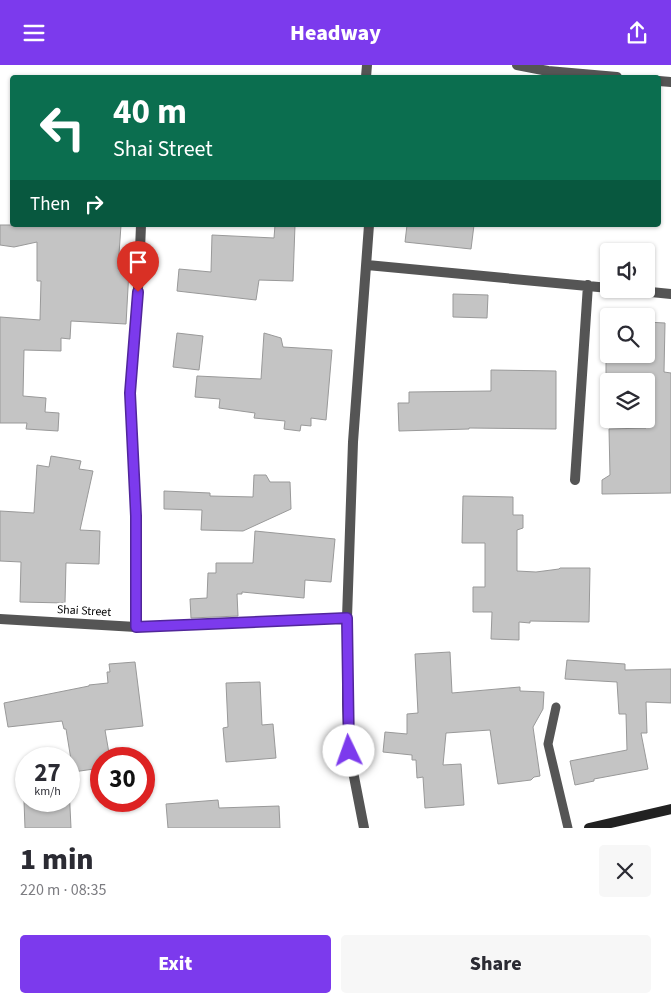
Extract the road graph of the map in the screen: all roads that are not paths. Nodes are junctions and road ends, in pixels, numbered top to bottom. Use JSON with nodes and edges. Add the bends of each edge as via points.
{"nodes":[{"id":1,"x":517,"y":65,"type":"edge"},
{"id":2,"x":594,"y":75,"type":"edge"},
{"id":3,"x":141,"y":227,"type":"edge"},
{"id":4,"x":370,"y":227,"type":"edge"},
{"id":5,"x":367,"y":265,"type":"junction"},
{"id":6,"x":588,"y":285,"type":"junction"},
{"id":7,"x":600,"y":286,"type":"edge"},
{"id":8,"x":655,"y":292,"type":"edge"},
{"id":9,"x":671,"y":294,"type":"edge"},
{"id":10,"x":575,"y":480,"type":"dead end"},
{"id":11,"x":347,"y":618,"type":"junction"},
{"id":12,"x":0,"y":619,"type":"edge"},
{"id":13,"x":136,"y":627,"type":"junction"},
{"id":14,"x":556,"y":707,"type":"dead end"},
{"id":15,"x":671,"y":809,"type":"edge"},
{"id":16,"x":364,"y":828,"type":"edge"},
{"id":17,"x":568,"y":828,"type":"edge"},
{"id":18,"x":589,"y":828,"type":"edge"}],
"edges":[{"from":1,"to":2,"type":"street"},
{"from":3,"to":13,"type":"street","via":[[130,393],[136,516]]},
{"from":4,"to":5,"type":"street"},
{"from":5,"to":6,"type":"street"},
{"from":5,"to":11,"type":"street","via":[[353,442]]},
{"from":6,"to":7,"type":"street"},
{"from":6,"to":10,"type":"street"},
{"from":8,"to":9,"type":"street"},
{"from":11,"to":13,"type":"street","name":"Shai Street"},
{"from":11,"to":16,"type":"street","via":[[349,751]]},
{"from":12,"to":13,"type":"street","name":"Shai Street"},
{"from":14,"to":17,"type":"lane","via":[[548,744]]},
{"from":15,"to":18,"type":"street"}]}
